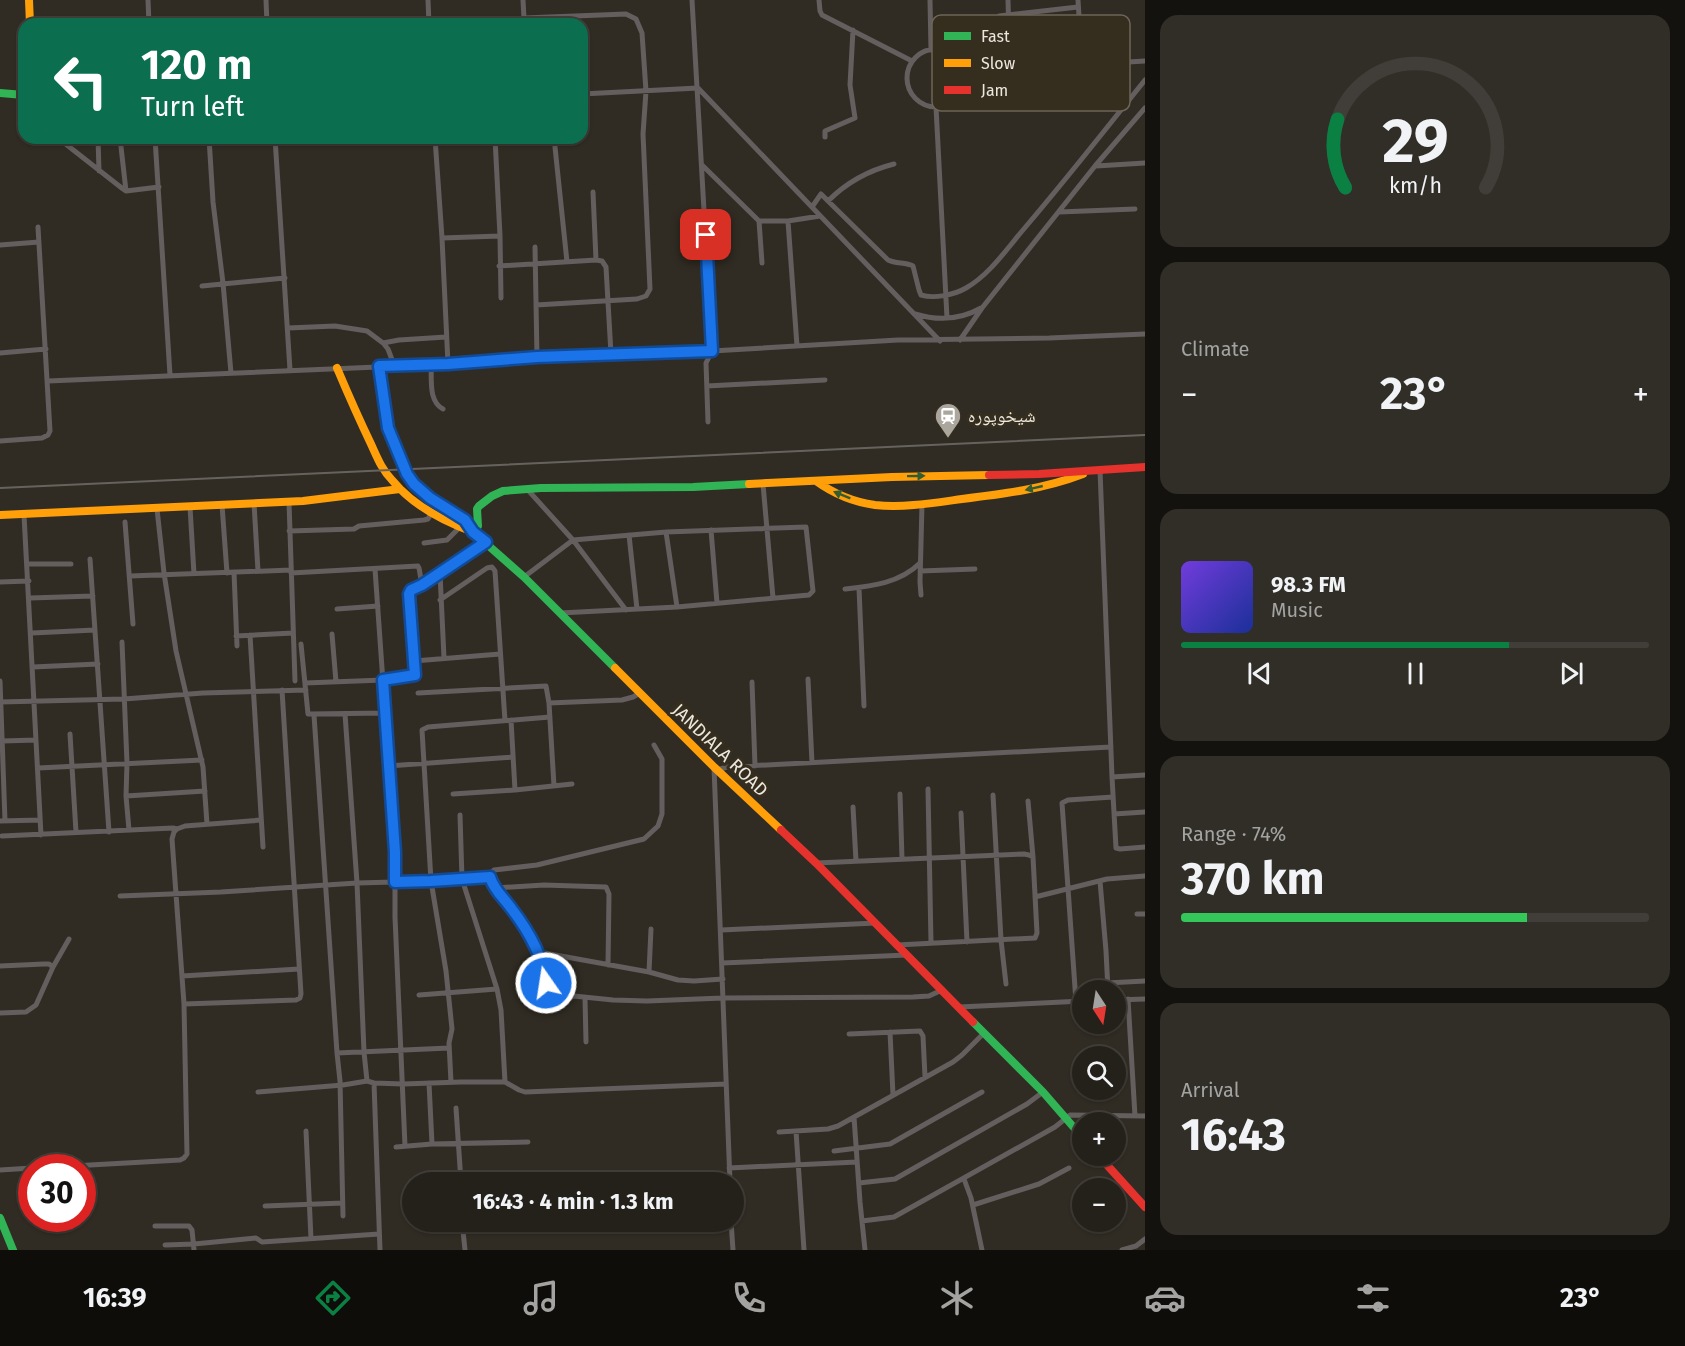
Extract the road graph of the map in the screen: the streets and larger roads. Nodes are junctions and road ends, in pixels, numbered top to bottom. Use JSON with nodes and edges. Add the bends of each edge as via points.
{"nodes":[{"id":1,"x":29,"y":0,"type":"edge"},
{"id":2,"x":148,"y":0,"type":"edge"},
{"id":3,"x":266,"y":0,"type":"edge"},
{"id":4,"x":428,"y":0,"type":"edge"},
{"id":5,"x":523,"y":0,"type":"edge"},
{"id":6,"x":692,"y":0,"type":"edge"},
{"id":7,"x":819,"y":0,"type":"edge"},
{"id":8,"x":930,"y":0,"type":"edge"},
{"id":9,"x":1078,"y":3,"type":"edge"},
{"id":10,"x":1013,"y":15,"type":"edge"},
{"id":11,"x":30,"y":18,"type":"edge"},
{"id":12,"x":149,"y":18,"type":"edge"},
{"id":13,"x":267,"y":18,"type":"edge"},
{"id":14,"x":429,"y":18,"type":"edge"},
{"id":15,"x":525,"y":18,"type":"joint"},
{"id":16,"x":853,"y":30,"type":"junction"},
{"id":17,"x":931,"y":50,"type":"joint"},
{"id":18,"x":1145,"y":61,"type":"edge"},
{"id":19,"x":912,"y":62,"type":"junction"},
{"id":20,"x":1130,"y":62,"type":"edge"},
{"id":21,"x":1145,"y":81,"type":"edge"},
{"id":22,"x":698,"y":88,"type":"junction"},
{"id":23,"x":646,"y":91,"type":"junction"},
{"id":24,"x":0,"y":93,"type":"edge"},
{"id":25,"x":18,"y":94,"type":"edge"},
{"id":26,"x":588,"y":94,"type":"edge"},
{"id":27,"x":1130,"y":100,"type":"edge"},
{"id":28,"x":932,"y":106,"type":"edge"},
{"id":29,"x":1145,"y":108,"type":"edge"},
{"id":30,"x":936,"y":111,"type":"edge"},
{"id":31,"x":1121,"y":111,"type":"edge"},
{"id":32,"x":825,"y":137,"type":"dead end"},
{"id":33,"x":65,"y":144,"type":"edge"},
{"id":34,"x":98,"y":144,"type":"edge"},
{"id":35,"x":121,"y":144,"type":"edge"},
{"id":36,"x":155,"y":144,"type":"edge"},
{"id":37,"x":210,"y":144,"type":"edge"},
{"id":38,"x":275,"y":144,"type":"edge"},
{"id":39,"x":435,"y":144,"type":"edge"},
{"id":40,"x":495,"y":144,"type":"edge"},
{"id":41,"x":555,"y":144,"type":"edge"},
{"id":42,"x":1145,"y":163,"type":"edge"},
{"id":43,"x":894,"y":164,"type":"dead end"},
{"id":44,"x":702,"y":165,"type":"junction"},
{"id":45,"x":1095,"y":166,"type":"junction"},
{"id":46,"x":99,"y":171,"type":"junction"},
{"id":47,"x":159,"y":187,"type":"junction"},
{"id":48,"x":126,"y":190,"type":"junction"},
{"id":49,"x":593,"y":192,"type":"dead end"},
{"id":50,"x":828,"y":201,"type":"junction"},
{"id":51,"x":812,"y":207,"type":"junction"},
{"id":52,"x":1135,"y":209,"type":"dead end"},
{"id":53,"x":1059,"y":212,"type":"junction"},
{"id":54,"x":820,"y":216,"type":"junction"},
{"id":55,"x":759,"y":221,"type":"junction"},
{"id":56,"x":788,"y":221,"type":"junction"},
{"id":57,"x":38,"y":227,"type":"dead end"},
{"id":58,"x":500,"y":236,"type":"junction"},
{"id":59,"x":442,"y":238,"type":"junction"},
{"id":60,"x":39,"y":242,"type":"junction"},
{"id":61,"x":0,"y":245,"type":"edge"},
{"id":62,"x":535,"y":247,"type":"dead end"},
{"id":63,"x":596,"y":260,"type":"junction"},
{"id":64,"x":567,"y":262,"type":"junction"},
{"id":65,"x":762,"y":263,"type":"dead end"},
{"id":66,"x":535,"y":264,"type":"junction"},
{"id":67,"x":499,"y":266,"type":"junction"},
{"id":68,"x":285,"y":279,"type":"junction"},
{"id":69,"x":223,"y":283,"type":"junction"},
{"id":70,"x":202,"y":286,"type":"dead end"},
{"id":71,"x":946,"y":295,"type":"junction"},
{"id":72,"x":501,"y":298,"type":"dead end"},
{"id":73,"x":608,"y":300,"type":"junction"},
{"id":74,"x":536,"y":305,"type":"junction"},
{"id":75,"x":982,"y":308,"type":"junction"},
{"id":76,"x":913,"y":313,"type":"junction"},
{"id":77,"x":947,"y":318,"type":"junction"},
{"id":78,"x":288,"y":328,"type":"junction"},
{"id":79,"x":1145,"y":334,"type":"edge"},
{"id":80,"x":446,"y":337,"type":"junction"},
{"id":81,"x":960,"y":340,"type":"junction"},
{"id":82,"x":940,"y":341,"type":"junction"},
{"id":83,"x":383,"y":343,"type":"junction"},
{"id":84,"x":796,"y":346,"type":"junction"},
{"id":85,"x":46,"y":349,"type":"junction"},
{"id":86,"x":712,"y":351,"type":"junction"},
{"id":87,"x":0,"y":353,"type":"edge"},
{"id":88,"x":611,"y":354,"type":"junction"},
{"id":89,"x":537,"y":357,"type":"junction"},
{"id":90,"x":431,"y":364,"type":"junction"},
{"id":91,"x":448,"y":364,"type":"junction"},
{"id":92,"x":394,"y":365,"type":"junction"},
{"id":93,"x":379,"y":366,"type":"junction"},
{"id":94,"x":337,"y":368,"type":"junction"},
{"id":95,"x":290,"y":370,"type":"junction"},
{"id":96,"x":231,"y":373,"type":"junction"},
{"id":97,"x":170,"y":375,"type":"junction"},
{"id":98,"x":825,"y":380,"type":"dead end"},
{"id":99,"x":48,"y":381,"type":"junction"},
{"id":100,"x":707,"y":386,"type":"junction"},
{"id":101,"x":443,"y":409,"type":"dead end"},
{"id":102,"x":708,"y":422,"type":"dead end"},
{"id":103,"x":0,"y":441,"type":"edge"},
{"id":104,"x":1145,"y":467,"type":"edge"},
{"id":105,"x":1100,"y":470,"type":"junction"},
{"id":106,"x":1089,"y":471,"type":"junction"},
{"id":107,"x":816,"y":481,"type":"junction"},
{"id":108,"x":763,"y":484,"type":"junction"},
{"id":109,"x":400,"y":489,"type":"junction"},
{"id":110,"x":526,"y":489,"type":"junction"},
{"id":111,"x":289,"y":502,"type":"junction"},
{"id":112,"x":254,"y":503,"type":"junction"},
{"id":113,"x":922,"y":504,"type":"junction"},
{"id":114,"x":222,"y":505,"type":"junction"},
{"id":115,"x":190,"y":507,"type":"junction"},
{"id":116,"x":157,"y":508,"type":"junction"},
{"id":117,"x":432,"y":512,"type":"junction"},
{"id":118,"x":24,"y":515,"type":"junction"},
{"id":119,"x":0,"y":516,"type":"edge"},
{"id":120,"x":125,"y":522,"type":"dead end"},
{"id":121,"x":460,"y":527,"type":"junction"},
{"id":122,"x":766,"y":528,"type":"junction"},
{"id":123,"x":711,"y":530,"type":"junction"},
{"id":124,"x":289,"y":531,"type":"junction"},
{"id":125,"x":473,"y":532,"type":"junction"},
{"id":126,"x":666,"y":532,"type":"junction"},
{"id":127,"x":629,"y":534,"type":"junction"},
{"id":128,"x":573,"y":540,"type":"junction"},
{"id":129,"x":486,"y":542,"type":"junction"},
{"id":130,"x":424,"y":543,"type":"dead end"},
{"id":131,"x":90,"y":559,"type":"dead end"},
{"id":132,"x":920,"y":563,"type":"junction"},
{"id":133,"x":28,"y":564,"type":"junction"},
{"id":134,"x":71,"y":564,"type":"dead end"},
{"id":135,"x":375,"y":569,"type":"junction"},
{"id":136,"x":975,"y":569,"type":"dead end"},
{"id":137,"x":258,"y":571,"type":"junction"},
{"id":138,"x":291,"y":571,"type":"junction"},
{"id":139,"x":920,"y":571,"type":"junction"},
{"id":140,"x":231,"y":572,"type":"junction"},
{"id":141,"x":440,"y":573,"type":"junction"},
{"id":142,"x":194,"y":574,"type":"junction"},
{"id":143,"x":164,"y":575,"type":"junction"},
{"id":144,"x":130,"y":576,"type":"junction"},
{"id":145,"x":524,"y":577,"type":"junction"},
{"id":146,"x":29,"y":581,"type":"junction"},
{"id":147,"x":0,"y":582,"type":"edge"},
{"id":148,"x":422,"y":585,"type":"junction"},
{"id":149,"x":859,"y":588,"type":"junction"},
{"id":150,"x":845,"y":589,"type":"dead end"},
{"id":151,"x":921,"y":595,"type":"dead end"},
{"id":152,"x":93,"y":596,"type":"junction"},
{"id":153,"x":30,"y":598,"type":"junction"},
{"id":154,"x":773,"y":598,"type":"junction"},
{"id":155,"x":440,"y":600,"type":"junction"},
{"id":156,"x":717,"y":603,"type":"junction"},
{"id":157,"x":378,"y":606,"type":"junction"},
{"id":158,"x":677,"y":607,"type":"junction"},
{"id":159,"x":337,"y":609,"type":"dead end"},
{"id":160,"x":626,"y":609,"type":"junction"},
{"id":161,"x":637,"y":609,"type":"junction"},
{"id":162,"x":560,"y":613,"type":"junction"},
{"id":163,"x":133,"y":624,"type":"dead end"},
{"id":164,"x":95,"y":630,"type":"junction"},
{"id":165,"x":32,"y":633,"type":"junction"},
{"id":166,"x":293,"y":633,"type":"junction"},
{"id":167,"x":332,"y":634,"type":"dead end"},
{"id":168,"x":250,"y":635,"type":"junction"},
{"id":169,"x":236,"y":636,"type":"junction"},
{"id":170,"x":122,"y":642,"type":"dead end"},
{"id":171,"x":301,"y":644,"type":"dead end"},
{"id":172,"x":237,"y":646,"type":"dead end"},
{"id":173,"x":500,"y":654,"type":"junction"},
{"id":174,"x":444,"y":658,"type":"junction"},
{"id":175,"x":414,"y":660,"type":"junction"},
{"id":176,"x":98,"y":664,"type":"junction"},
{"id":177,"x":33,"y":667,"type":"junction"},
{"id":178,"x":383,"y":680,"type":"junction"},
{"id":179,"x":808,"y":680,"type":"dead end"},
{"id":180,"x":0,"y":681,"type":"edge"},
{"id":181,"x":295,"y":681,"type":"dead end"},
{"id":182,"x":336,"y":682,"type":"junction"},
{"id":183,"x":752,"y":682,"type":"dead end"},
{"id":184,"x":305,"y":686,"type":"junction"},
{"id":185,"x":503,"y":688,"type":"junction"},
{"id":186,"x":282,"y":690,"type":"junction"},
{"id":187,"x":253,"y":691,"type":"junction"},
{"id":188,"x":418,"y":693,"type":"dead end"},
{"id":189,"x":640,"y":693,"type":"junction"},
{"id":190,"x":187,"y":694,"type":"junction"},
{"id":191,"x":100,"y":699,"type":"junction"},
{"id":192,"x":124,"y":699,"type":"junction"},
{"id":193,"x":1,"y":702,"type":"edge"},
{"id":194,"x":34,"y":702,"type":"junction"},
{"id":195,"x":549,"y":703,"type":"junction"},
{"id":196,"x":864,"y":706,"type":"dead end"},
{"id":197,"x":386,"y":713,"type":"junction"},
{"id":198,"x":345,"y":714,"type":"junction"},
{"id":199,"x":314,"y":715,"type":"junction"},
{"id":200,"x":550,"y":717,"type":"junction"},
{"id":201,"x":508,"y":720,"type":"junction"},
{"id":202,"x":70,"y":734,"type":"dead end"},
{"id":203,"x":36,"y":740,"type":"junction"},
{"id":204,"x":1,"y":741,"type":"edge"},
{"id":205,"x":654,"y":746,"type":"dead end"},
{"id":206,"x":1111,"y":747,"type":"junction"},
{"id":207,"x":513,"y":757,"type":"junction"},
{"id":208,"x":202,"y":760,"type":"junction"},
{"id":209,"x":812,"y":762,"type":"junction"},
{"id":210,"x":127,"y":763,"type":"junction"},
{"id":211,"x":424,"y":763,"type":"junction"},
{"id":212,"x":105,"y":764,"type":"junction"},
{"id":213,"x":755,"y":765,"type":"junction"},
{"id":214,"x":72,"y":766,"type":"junction"},
{"id":215,"x":388,"y":766,"type":"junction"},
{"id":216,"x":38,"y":768,"type":"junction"},
{"id":217,"x":715,"y":768,"type":"junction"},
{"id":218,"x":1145,"y":775,"type":"edge"},
{"id":219,"x":1112,"y":777,"type":"junction"},
{"id":220,"x":572,"y":784,"type":"dead end"},
{"id":221,"x":554,"y":786,"type":"junction"},
{"id":222,"x":928,"y":789,"type":"dead end"},
{"id":223,"x":515,"y":790,"type":"junction"},
{"id":224,"x":205,"y":791,"type":"junction"},
{"id":225,"x":453,"y":794,"type":"dead end"},
{"id":226,"x":900,"y":794,"type":"dead end"},
{"id":227,"x":993,"y":795,"type":"dead end"},
{"id":228,"x":126,"y":796,"type":"junction"},
{"id":229,"x":1113,"y":797,"type":"junction"},
{"id":230,"x":1028,"y":801,"type":"dead end"},
{"id":231,"x":853,"y":807,"type":"dead end"},
{"id":232,"x":1145,"y":812,"type":"edge"},
{"id":233,"x":961,"y":813,"type":"dead end"},
{"id":234,"x":1114,"y":814,"type":"junction"},
{"id":235,"x":460,"y":815,"type":"dead end"},
{"id":236,"x":40,"y":820,"type":"junction"},
{"id":237,"x":261,"y":820,"type":"junction"},
{"id":238,"x":2,"y":821,"type":"edge"},
{"id":239,"x":207,"y":824,"type":"junction"},
{"id":240,"x":177,"y":829,"type":"junction"},
{"id":241,"x":129,"y":831,"type":"junction"},
{"id":242,"x":76,"y":832,"type":"junction"},
{"id":243,"x":109,"y":832,"type":"junction"},
{"id":244,"x":41,"y":835,"type":"junction"},
{"id":245,"x":2,"y":836,"type":"dead end"},
{"id":246,"x":263,"y":847,"type":"dead end"},
{"id":247,"x":1145,"y":847,"type":"edge"},
{"id":248,"x":996,"y":855,"type":"junction"},
{"id":249,"x":963,"y":856,"type":"junction"},
{"id":250,"x":929,"y":857,"type":"junction"},
{"id":251,"x":1032,"y":857,"type":"junction"},
{"id":252,"x":902,"y":859,"type":"junction"},
{"id":253,"x":856,"y":861,"type":"junction"},
{"id":254,"x":816,"y":862,"type":"junction"},
{"id":255,"x":1145,"y":876,"type":"edge"},
{"id":256,"x":490,"y":877,"type":"junction"},
{"id":257,"x":462,"y":879,"type":"junction"},
{"id":258,"x":431,"y":881,"type":"junction"},
{"id":259,"x":1100,"y":881,"type":"junction"},
{"id":260,"x":395,"y":882,"type":"junction"},
{"id":261,"x":357,"y":883,"type":"junction"},
{"id":262,"x":326,"y":886,"type":"junction"},
{"id":263,"x":294,"y":888,"type":"junction"},
{"id":264,"x":495,"y":888,"type":"junction"},
{"id":265,"x":1068,"y":889,"type":"junction"},
{"id":266,"x":176,"y":894,"type":"junction"},
{"id":267,"x":120,"y":896,"type":"dead end"},
{"id":268,"x":1035,"y":897,"type":"junction"},
{"id":269,"x":1137,"y":914,"type":"dead end"},
{"id":270,"x":1145,"y":914,"type":"edge"},
{"id":271,"x":876,"y":923,"type":"junction"},
{"id":272,"x":651,"y":929,"type":"dead end"},
{"id":273,"x":721,"y":930,"type":"junction"},
{"id":274,"x":69,"y":939,"type":"dead end"},
{"id":275,"x":1001,"y":940,"type":"junction"},
{"id":276,"x":967,"y":942,"type":"junction"},
{"id":277,"x":931,"y":943,"type":"junction"},
{"id":278,"x":897,"y":945,"type":"junction"},
{"id":279,"x":539,"y":952,"type":"junction"},
{"id":280,"x":907,"y":955,"type":"junction"},
{"id":281,"x":722,"y":963,"type":"junction"},
{"id":282,"x":608,"y":965,"type":"junction"},
{"id":283,"x":0,"y":966,"type":"edge"},
{"id":284,"x":53,"y":968,"type":"junction"},
{"id":285,"x":299,"y":969,"type":"junction"},
{"id":286,"x":649,"y":972,"type":"junction"},
{"id":287,"x":182,"y":976,"type":"junction"},
{"id":288,"x":723,"y":979,"type":"junction"},
{"id":289,"x":1078,"y":980,"type":"edge"},
{"id":290,"x":1108,"y":980,"type":"edge"},
{"id":291,"x":1145,"y":981,"type":"edge"},
{"id":292,"x":1006,"y":984,"type":"dead end"},
{"id":293,"x":1126,"y":984,"type":"edge"},
{"id":294,"x":497,"y":989,"type":"junction"},
{"id":295,"x":942,"y":990,"type":"junction"},
{"id":296,"x":448,"y":993,"type":"junction"},
{"id":297,"x":419,"y":995,"type":"dead end"},
{"id":298,"x":585,"y":998,"type":"junction"},
{"id":299,"x":723,"y":998,"type":"junction"},
{"id":300,"x":1128,"y":999,"type":"joint"},
{"id":301,"x":1145,"y":999,"type":"edge"},
{"id":302,"x":1072,"y":1001,"type":"edge"},
{"id":303,"x":184,"y":1004,"type":"junction"},
{"id":304,"x":958,"y":1007,"type":"junction"},
{"id":305,"x":0,"y":1013,"type":"edge"},
{"id":306,"x":890,"y":1032,"type":"junction"},
{"id":307,"x":984,"y":1033,"type":"junction"},
{"id":308,"x":849,"y":1034,"type":"dead end"},
{"id":309,"x":586,"y":1042,"type":"dead end"},
{"id":310,"x":449,"y":1048,"type":"junction"},
{"id":311,"x":402,"y":1050,"type":"junction"},
{"id":312,"x":364,"y":1052,"type":"junction"},
{"id":313,"x":337,"y":1053,"type":"junction"},
{"id":314,"x":926,"y":1077,"type":"junction"},
{"id":315,"x":367,"y":1081,"type":"junction"},
{"id":316,"x":451,"y":1082,"type":"junction"},
{"id":317,"x":506,"y":1082,"type":"junction"},
{"id":318,"x":374,"y":1083,"type":"junction"},
{"id":319,"x":429,"y":1083,"type":"junction"},
{"id":320,"x":403,"y":1084,"type":"junction"},
{"id":321,"x":726,"y":1084,"type":"junction"},
{"id":322,"x":340,"y":1085,"type":"junction"},
{"id":323,"x":258,"y":1092,"type":"dead end"},
{"id":324,"x":982,"y":1092,"type":"dead end"},
{"id":325,"x":1043,"y":1092,"type":"junction"},
{"id":326,"x":893,"y":1095,"type":"junction"},
{"id":327,"x":456,"y":1108,"type":"dead end"},
{"id":328,"x":1135,"y":1116,"type":"junction"},
{"id":329,"x":1145,"y":1116,"type":"edge"},
{"id":330,"x":854,"y":1117,"type":"junction"},
{"id":331,"x":1065,"y":1118,"type":"junction"},
{"id":332,"x":1072,"y":1126,"type":"edge"},
{"id":333,"x":306,"y":1131,"type":"dead end"},
{"id":334,"x":796,"y":1131,"type":"junction"},
{"id":335,"x":779,"y":1132,"type":"dead end"},
{"id":336,"x":528,"y":1142,"type":"dead end"},
{"id":337,"x":432,"y":1144,"type":"junction"},
{"id":338,"x":459,"y":1144,"type":"junction"},
{"id":339,"x":405,"y":1146,"type":"junction"},
{"id":340,"x":396,"y":1147,"type":"dead end"},
{"id":341,"x":856,"y":1149,"type":"junction"},
{"id":342,"x":834,"y":1151,"type":"dead end"},
{"id":343,"x":857,"y":1162,"type":"junction"},
{"id":344,"x":96,"y":1165,"type":"edge"},
{"id":345,"x":798,"y":1165,"type":"junction"},
{"id":346,"x":1108,"y":1166,"type":"edge"},
{"id":347,"x":729,"y":1168,"type":"junction"},
{"id":348,"x":1069,"y":1168,"type":"dead end"},
{"id":349,"x":18,"y":1169,"type":"edge"},
{"id":350,"x":0,"y":1170,"type":"edge"},
{"id":351,"x":460,"y":1172,"type":"edge"},
{"id":352,"x":729,"y":1172,"type":"edge"},
{"id":353,"x":964,"y":1179,"type":"junction"},
{"id":354,"x":859,"y":1183,"type":"junction"},
{"id":355,"x":343,"y":1203,"type":"junction"},
{"id":356,"x":310,"y":1204,"type":"junction"},
{"id":357,"x":973,"y":1205,"type":"junction"},
{"id":358,"x":265,"y":1206,"type":"dead end"},
{"id":359,"x":1145,"y":1207,"type":"edge"},
{"id":360,"x":343,"y":1216,"type":"dead end"},
{"id":361,"x":0,"y":1218,"type":"edge"},
{"id":362,"x":862,"y":1221,"type":"junction"},
{"id":363,"x":155,"y":1226,"type":"dead end"},
{"id":364,"x":463,"y":1232,"type":"edge"},
{"id":365,"x":732,"y":1232,"type":"edge"},
{"id":366,"x":379,"y":1234,"type":"junction"},
{"id":367,"x":311,"y":1239,"type":"junction"},
{"id":368,"x":1145,"y":1239,"type":"edge"},
{"id":369,"x":165,"y":1245,"type":"dead end"},
{"id":370,"x":194,"y":1247,"type":"edge"},
{"id":371,"x":13,"y":1250,"type":"edge"},
{"id":372,"x":380,"y":1250,"type":"edge"},
{"id":373,"x":465,"y":1250,"type":"edge"},
{"id":374,"x":733,"y":1250,"type":"edge"},
{"id":375,"x":804,"y":1250,"type":"edge"},
{"id":376,"x":865,"y":1250,"type":"edge"},
{"id":377,"x":982,"y":1250,"type":"edge"},
{"id":378,"x":1122,"y":1250,"type":"edge"}],
"edges":[{"from":1,"to":11,"type":"street"},
{"from":2,"to":12,"type":"street"},
{"from":3,"to":13,"type":"street"},
{"from":4,"to":14,"type":"street"},
{"from":5,"to":15,"type":"street"},
{"from":6,"to":22,"type":"street"},
{"from":7,"to":16,"type":"street","via":[[821,14]]},
{"from":8,"to":17,"type":"street"},
{"from":9,"to":10,"type":"street"},
{"from":15,"to":23,"type":"street","via":[[632,16],[642,33]]},
{"from":16,"to":19,"type":"street"},
{"from":16,"to":32,"type":"street","via":[[850,85],[855,118],[825,131]]},
{"from":17,"to":19,"type":"street"},
{"from":18,"to":20,"type":"street"},
{"from":19,"to":28,"type":"street","via":[[907,77],[909,91],[923,105]]},
{"from":21,"to":27,"type":"street"},
{"from":22,"to":23,"type":"street"},
{"from":22,"to":44,"type":"street"},
{"from":22,"to":51,"type":"street"},
{"from":23,"to":26,"type":"street"},
{"from":23,"to":73,"type":"street","via":[[643,134],[651,286],[642,298]]},
{"from":24,"to":25,"type":"street"},
{"from":29,"to":45,"type":"street"},
{"from":30,"to":71,"type":"street"},
{"from":31,"to":71,"type":"street","via":[[995,263],[965,289]]},
{"from":33,"to":46,"type":"street"},
{"from":34,"to":46,"type":"street"},
{"from":35,"to":48,"type":"street"},
{"from":36,"to":47,"type":"street"},
{"from":37,"to":69,"type":"street"},
{"from":38,"to":68,"type":"street"},
{"from":39,"to":59,"type":"street"},
{"from":40,"to":58,"type":"street"},
{"from":41,"to":64,"type":"street"},
{"from":42,"to":45,"type":"street"},
{"from":43,"to":50,"type":"street","via":[[856,179]]},
{"from":44,"to":55,"type":"street"},
{"from":44,"to":86,"type":"street"},
{"from":45,"to":53,"type":"street"},
{"from":46,"to":48,"type":"street"},
{"from":47,"to":48,"type":"street"},
{"from":47,"to":97,"type":"street"},
{"from":49,"to":63,"type":"street"},
{"from":50,"to":51,"type":"street","via":[[821,194]]},
{"from":50,"to":71,"type":"street","via":[[888,260],[913,266],[921,295]]},
{"from":51,"to":54,"type":"street"},
{"from":52,"to":53,"type":"street"},
{"from":53,"to":75,"type":"street"},
{"from":54,"to":56,"type":"street"},
{"from":54,"to":76,"type":"street"},
{"from":55,"to":56,"type":"street"},
{"from":55,"to":65,"type":"street"},
{"from":56,"to":84,"type":"street"},
{"from":57,"to":60,"type":"street"},
{"from":58,"to":59,"type":"street"},
{"from":58,"to":67,"type":"street"},
{"from":59,"to":80,"type":"street"},
{"from":60,"to":61,"type":"street"},
{"from":60,"to":85,"type":"street"},
{"from":62,"to":66,"type":"street"},
{"from":63,"to":64,"type":"street"},
{"from":63,"to":73,"type":"street","via":[[603,261],[606,267]]},
{"from":64,"to":66,"type":"street"},
{"from":66,"to":67,"type":"street"},
{"from":66,"to":74,"type":"street"},
{"from":67,"to":72,"type":"street"},
{"from":68,"to":69,"type":"street"},
{"from":68,"to":78,"type":"street"},
{"from":69,"to":70,"type":"street"},
{"from":69,"to":96,"type":"street"},
{"from":71,"to":77,"type":"street"},
{"from":73,"to":74,"type":"street"},
{"from":73,"to":88,"type":"street"},
{"from":74,"to":89,"type":"street"},
{"from":75,"to":77,"type":"street","via":[[962,317]]},
{"from":75,"to":81,"type":"street"},
{"from":76,"to":77,"type":"street"},
{"from":76,"to":82,"type":"street"},
{"from":78,"to":83,"type":"street","via":[[335,326],[367,331]]},
{"from":78,"to":95,"type":"street"},
{"from":79,"to":81,"type":"street"},
{"from":80,"to":83,"type":"street"},
{"from":80,"to":91,"type":"street"},
{"from":81,"to":82,"type":"street"},
{"from":82,"to":84,"type":"street"},
{"from":83,"to":92,"type":"street"},
{"from":84,"to":86,"type":"street"},
{"from":85,"to":87,"type":"street"},
{"from":85,"to":99,"type":"street"},
{"from":86,"to":88,"type":"street"},
{"from":86,"to":100,"type":"street","via":[[706,363]]},
{"from":88,"to":89,"type":"street"},
{"from":89,"to":91,"type":"street"},
{"from":90,"to":91,"type":"street"},
{"from":90,"to":92,"type":"street"},
{"from":90,"to":101,"type":"street","via":[[433,399]]},
{"from":92,"to":93,"type":"street"},
{"from":93,"to":94,"type":"street"},
{"from":93,"to":125,"type":"street","name":"JANDIALA ROAD","via":[[388,428],[407,474],[430,498],[465,520]]},
{"from":94,"to":95,"type":"street"},
{"from":94,"to":109,"type":"street","via":[[384,470]]},
{"from":95,"to":96,"type":"street"},
{"from":96,"to":97,"type":"street"},
{"from":97,"to":99,"type":"street"},
{"from":98,"to":100,"type":"street"},
{"from":99,"to":103,"type":"street","via":[[48,435]]},
{"from":100,"to":102,"type":"street"},
{"from":104,"to":105,"type":"street"},
{"from":105,"to":106,"type":"street"},
{"from":105,"to":206,"type":"street"},
{"from":107,"to":106,"type":"street","one_way":true},
{"from":106,"to":113,"type":"street","one_way":true,"via":[[1017,492]]},
{"from":107,"to":108,"type":"street"},
{"from":113,"to":107,"type":"street","one_way":true,"via":[[900,507],[856,501]]},
{"from":108,"to":110,"type":"street"},
{"from":108,"to":122,"type":"street"},
{"from":109,"to":111,"type":"street"},
{"from":109,"to":117,"type":"street"},
{"from":110,"to":125,"type":"street","via":[[492,496],[477,509],[478,526]]},
{"from":110,"to":128,"type":"street"},
{"from":111,"to":112,"type":"street"},
{"from":111,"to":124,"type":"street"},
{"from":112,"to":114,"type":"street"},
{"from":112,"to":137,"type":"street"},
{"from":113,"to":132,"type":"street"},
{"from":114,"to":115,"type":"street"},
{"from":114,"to":140,"type":"street"},
{"from":115,"to":116,"type":"street"},
{"from":115,"to":142,"type":"street"},
{"from":116,"to":118,"type":"street"},
{"from":116,"to":143,"type":"street"},
{"from":117,"to":121,"type":"street"},
{"from":117,"to":124,"type":"street","via":[[424,520],[354,529]]},
{"from":118,"to":119,"type":"street"},
{"from":118,"to":133,"type":"street"},
{"from":120,"to":144,"type":"street"},
{"from":121,"to":125,"type":"street"},
{"from":121,"to":130,"type":"street","via":[[447,540]]},
{"from":122,"to":123,"type":"street"},
{"from":122,"to":154,"type":"street"},
{"from":122,"to":154,"type":"street","via":[[806,527],[812,592],[807,596]]},
{"from":123,"to":126,"type":"street"},
{"from":123,"to":156,"type":"street"},
{"from":124,"to":138,"type":"street"},
{"from":125,"to":129,"type":"street","name":"JANDIALA ROAD"},
{"from":126,"to":127,"type":"street"},
{"from":126,"to":158,"type":"street"},
{"from":127,"to":128,"type":"street"},
{"from":127,"to":161,"type":"street"},
{"from":128,"to":145,"type":"street"},
{"from":128,"to":160,"type":"street"},
{"from":129,"to":141,"type":"street"},
{"from":129,"to":145,"type":"street","name":"JANDIALA ROAD"},
{"from":131,"to":152,"type":"street"},
{"from":132,"to":139,"type":"street"},
{"from":132,"to":149,"type":"street","via":[[881,585]]},
{"from":133,"to":134,"type":"street"},
{"from":133,"to":146,"type":"street"},
{"from":135,"to":138,"type":"street"},
{"from":135,"to":148,"type":"street","via":[[418,566]]},
{"from":135,"to":157,"type":"street"},
{"from":136,"to":139,"type":"street"},
{"from":137,"to":138,"type":"street"},
{"from":137,"to":140,"type":"street"},
{"from":138,"to":166,"type":"street"},
{"from":139,"to":151,"type":"street"},
{"from":140,"to":142,"type":"street"},
{"from":140,"to":169,"type":"street"},
{"from":141,"to":148,"type":"street"},
{"from":141,"to":155,"type":"street"},
{"from":142,"to":143,"type":"street"},
{"from":143,"to":144,"type":"street"},
{"from":143,"to":190,"type":"street"},
{"from":144,"to":163,"type":"street"},
{"from":145,"to":162,"type":"street","name":"JANDIALA ROAD"},
{"from":146,"to":147,"type":"street"},
{"from":146,"to":153,"type":"street"},
{"from":148,"to":175,"type":"street","via":[[409,594]]},
{"from":149,"to":150,"type":"street"},
{"from":149,"to":196,"type":"street"},
{"from":152,"to":153,"type":"street"},
{"from":152,"to":164,"type":"street"},
{"from":153,"to":165,"type":"street"},
{"from":154,"to":156,"type":"street"},
{"from":155,"to":173,"type":"street","via":[[487,568],[494,569]]},
{"from":155,"to":174,"type":"street"},
{"from":156,"to":158,"type":"street"},
{"from":157,"to":159,"type":"street"},
{"from":157,"to":178,"type":"street"},
{"from":158,"to":161,"type":"street"},
{"from":160,"to":161,"type":"street"},
{"from":160,"to":162,"type":"street"},
{"from":162,"to":189,"type":"street","name":"JANDIALA ROAD"},
{"from":164,"to":165,"type":"street"},
{"from":164,"to":176,"type":"street"},
{"from":165,"to":177,"type":"street"},
{"from":166,"to":168,"type":"street"},
{"from":166,"to":181,"type":"street"},
{"from":167,"to":182,"type":"street"},
{"from":168,"to":169,"type":"street"},
{"from":168,"to":187,"type":"street"},
{"from":169,"to":172,"type":"street"},
{"from":170,"to":192,"type":"street"},
{"from":171,"to":184,"type":"street"},
{"from":173,"to":174,"type":"street"},
{"from":173,"to":185,"type":"street"},
{"from":174,"to":175,"type":"street"},
{"from":175,"to":178,"type":"street","via":[[415,675]]},
{"from":176,"to":177,"type":"street"},
{"from":176,"to":191,"type":"street"},
{"from":177,"to":194,"type":"street"},
{"from":178,"to":182,"type":"street"},
{"from":178,"to":197,"type":"street"},
{"from":179,"to":209,"type":"street"},
{"from":180,"to":193,"type":"street"},
{"from":182,"to":184,"type":"street"},
{"from":183,"to":213,"type":"street"},
{"from":184,"to":186,"type":"street"},
{"from":184,"to":199,"type":"street","via":[[308,712]]},
{"from":185,"to":188,"type":"street"},
{"from":185,"to":195,"type":"street","via":[[545,685]]},
{"from":185,"to":201,"type":"street"},
{"from":186,"to":187,"type":"street"},
{"from":186,"to":263,"type":"street"},
{"from":187,"to":190,"type":"street"},
{"from":187,"to":237,"type":"street"},
{"from":189,"to":195,"type":"street","via":[[622,700]]},
{"from":189,"to":217,"type":"street","name":"JANDIALA ROAD"},
{"from":190,"to":192,"type":"street"},
{"from":190,"to":208,"type":"street"},
{"from":191,"to":192,"type":"street"},
{"from":191,"to":194,"type":"street"},
{"from":191,"to":212,"type":"street"},
{"from":192,"to":210,"type":"street"},
{"from":193,"to":194,"type":"street"},
{"from":193,"to":204,"type":"street"},
{"from":194,"to":203,"type":"street"},
{"from":195,"to":200,"type":"street"},
{"from":197,"to":198,"type":"street"},
{"from":197,"to":215,"type":"street"},
{"from":198,"to":199,"type":"street"},
{"from":198,"to":261,"type":"street"},
{"from":199,"to":262,"type":"street"},
{"from":200,"to":201,"type":"street"},
{"from":200,"to":221,"type":"street"},
{"from":201,"to":207,"type":"street"},
{"from":201,"to":211,"type":"street","via":[[423,728]]},
{"from":202,"to":214,"type":"street"},
{"from":203,"to":204,"type":"street"},
{"from":203,"to":216,"type":"street"},
{"from":204,"to":238,"type":"street"},
{"from":205,"to":256,"type":"street","via":[[662,759],[662,814],[658,826],[646,838],[537,865],[494,870]]},
{"from":206,"to":209,"type":"street"},
{"from":206,"to":219,"type":"street"},
{"from":207,"to":211,"type":"street"},
{"from":207,"to":223,"type":"street"},
{"from":208,"to":210,"type":"street"},
{"from":208,"to":224,"type":"street"},
{"from":209,"to":213,"type":"street"},
{"from":210,"to":212,"type":"street"},
{"from":210,"to":228,"type":"street"},
{"from":211,"to":215,"type":"street"},
{"from":211,"to":258,"type":"street"},
{"from":212,"to":214,"type":"street"},
{"from":212,"to":243,"type":"street"},
{"from":213,"to":217,"type":"street"},
{"from":214,"to":216,"type":"street"},
{"from":214,"to":242,"type":"street"},
{"from":215,"to":260,"type":"street"},
{"from":216,"to":236,"type":"street"},
{"from":217,"to":254,"type":"street","name":"JANDIALA ROAD"},
{"from":217,"to":273,"type":"street"},
{"from":218,"to":219,"type":"street"},
{"from":219,"to":229,"type":"street"},
{"from":220,"to":221,"type":"street"},
{"from":221,"to":223,"type":"street"},
{"from":222,"to":250,"type":"street"},
{"from":223,"to":225,"type":"street"},
{"from":224,"to":228,"type":"street"},
{"from":224,"to":239,"type":"street"},
{"from":226,"to":252,"type":"street"},
{"from":227,"to":248,"type":"street"},
{"from":228,"to":241,"type":"street"},
{"from":229,"to":234,"type":"street"},
{"from":229,"to":265,"type":"street","via":[[1062,802]]},
{"from":230,"to":251,"type":"street"},
{"from":231,"to":253,"type":"street"},
{"from":232,"to":234,"type":"street"},
{"from":233,"to":249,"type":"street"},
{"from":234,"to":247,"type":"street","via":[[1116,848]]},
{"from":235,"to":257,"type":"street"},
{"from":236,"to":238,"type":"street"},
{"from":236,"to":244,"type":"street"},
{"from":237,"to":239,"type":"street"},
{"from":237,"to":246,"type":"street"},
{"from":239,"to":240,"type":"street"},
{"from":240,"to":241,"type":"street"},
{"from":240,"to":266,"type":"street","via":[[172,836]]},
{"from":241,"to":243,"type":"street"},
{"from":242,"to":243,"type":"street"},
{"from":242,"to":244,"type":"street"},
{"from":244,"to":245,"type":"street"},
{"from":248,"to":249,"type":"street"},
{"from":248,"to":251,"type":"street"},
{"from":248,"to":275,"type":"street"},
{"from":249,"to":250,"type":"street"},
{"from":249,"to":276,"type":"street"},
{"from":250,"to":252,"type":"street"},
{"from":250,"to":277,"type":"street"},
{"from":251,"to":268,"type":"street"},
{"from":252,"to":253,"type":"street"},
{"from":253,"to":254,"type":"street"},
{"from":254,"to":271,"type":"street","name":"JANDIALA ROAD"},
{"from":255,"to":259,"type":"street"},
{"from":256,"to":257,"type":"street"},
{"from":256,"to":264,"type":"street"},
{"from":257,"to":258,"type":"street"},
{"from":257,"to":294,"type":"street"},
{"from":258,"to":260,"type":"street"},
{"from":258,"to":296,"type":"street"},
{"from":259,"to":265,"type":"street"},
{"from":259,"to":290,"type":"street"},
{"from":260,"to":261,"type":"street"},
{"from":260,"to":311,"type":"street"},
{"from":261,"to":262,"type":"street"},
{"from":261,"to":312,"type":"street"},
{"from":262,"to":263,"type":"street"},
{"from":262,"to":313,"type":"street"},
{"from":263,"to":266,"type":"street"},
{"from":263,"to":285,"type":"street"},
{"from":264,"to":279,"type":"street"},
{"from":264,"to":282,"type":"street","via":[[606,886]]},
{"from":265,"to":268,"type":"street"},
{"from":265,"to":289,"type":"street"},
{"from":266,"to":267,"type":"street"},
{"from":266,"to":287,"type":"street"},
{"from":268,"to":275,"type":"street","via":[[1037,936]]},
{"from":269,"to":270,"type":"street"},
{"from":271,"to":273,"type":"street"},
{"from":271,"to":278,"type":"street","name":"JANDIALA ROAD"},
{"from":272,"to":286,"type":"street"},
{"from":273,"to":281,"type":"street"},
{"from":274,"to":284,"type":"street"},
{"from":275,"to":276,"type":"street"},
{"from":275,"to":292,"type":"street"},
{"from":276,"to":277,"type":"street"},
{"from":277,"to":278,"type":"street"},
{"from":278,"to":280,"type":"street","name":"JANDIALA ROAD"},
{"from":279,"to":282,"type":"street"},
{"from":279,"to":298,"type":"street","via":[[548,998]]},
{"from":280,"to":281,"type":"street"},
{"from":280,"to":295,"type":"street","name":"JANDIALA ROAD"},
{"from":281,"to":288,"type":"street"},
{"from":282,"to":286,"type":"street"},
{"from":283,"to":284,"type":"street","via":[[48,964]]},
{"from":284,"to":305,"type":"street","via":[[31,1009]]},
{"from":285,"to":287,"type":"street"},
{"from":285,"to":303,"type":"street","via":[[301,994],[296,1000]]},
{"from":286,"to":288,"type":"street","via":[[687,981]]},
{"from":287,"to":303,"type":"street"},
{"from":288,"to":299,"type":"street"},
{"from":291,"to":293,"type":"street"},
{"from":294,"to":296,"type":"street"},
{"from":294,"to":317,"type":"street"},
{"from":295,"to":299,"type":"street","via":[[913,997]]},
{"from":295,"to":304,"type":"street","name":"JANDIALA ROAD"},
{"from":296,"to":297,"type":"street"},
{"from":296,"to":310,"type":"street","via":[[452,1029]]},
{"from":298,"to":299,"type":"street"},
{"from":298,"to":309,"type":"street"},
{"from":299,"to":321,"type":"street"},
{"from":300,"to":301,"type":"street"},
{"from":300,"to":328,"type":"street"},
{"from":302,"to":304,"type":"street"},
{"from":303,"to":344,"type":"street","via":[[184,1158]]},
{"from":304,"to":307,"type":"street","name":"JANDIALA ROAD"},
{"from":306,"to":308,"type":"street"},
{"from":306,"to":314,"type":"street","via":[[922,1033]]},
{"from":306,"to":326,"type":"street"},
{"from":307,"to":314,"type":"street","via":[[962,1055]]},
{"from":307,"to":325,"type":"street","name":"JANDIALA ROAD"},
{"from":310,"to":311,"type":"street"},
{"from":310,"to":316,"type":"street"},
{"from":311,"to":312,"type":"street"},
{"from":311,"to":320,"type":"street"},
{"from":312,"to":313,"type":"street"},
{"from":312,"to":315,"type":"street"},
{"from":313,"to":322,"type":"street"},
{"from":314,"to":326,"type":"street"},
{"from":315,"to":318,"type":"street"},
{"from":315,"to":322,"type":"street"},
{"from":316,"to":317,"type":"street"},
{"from":316,"to":319,"type":"street"},
{"from":317,"to":321,"type":"street","via":[[525,1092]]},
{"from":318,"to":320,"type":"street"},
{"from":318,"to":366,"type":"street"},
{"from":319,"to":320,"type":"street"},
{"from":319,"to":337,"type":"street"},
{"from":320,"to":339,"type":"street"},
{"from":321,"to":347,"type":"street"},
{"from":322,"to":323,"type":"street"},
{"from":322,"to":355,"type":"street"},
{"from":324,"to":341,"type":"street","via":[[890,1144]]},
{"from":325,"to":331,"type":"street","name":"JANDIALA ROAD"},
{"from":325,"to":354,"type":"street","via":[[895,1179]]},
{"from":326,"to":330,"type":"street"},
{"from":327,"to":338,"type":"street"},
{"from":328,"to":329,"type":"street"},
{"from":328,"to":331,"type":"street","via":[[1070,1114]]},
{"from":330,"to":334,"type":"street","via":[[828,1129]]},
{"from":330,"to":341,"type":"street"},
{"from":331,"to":332,"type":"street","name":"JANDIALA ROAD"},
{"from":331,"to":353,"type":"street"},
{"from":333,"to":356,"type":"street"},
{"from":334,"to":335,"type":"street"},
{"from":334,"to":345,"type":"street"},
{"from":336,"to":338,"type":"street"},
{"from":337,"to":338,"type":"street"},
{"from":337,"to":339,"type":"street"},
{"from":338,"to":351,"type":"street"},
{"from":339,"to":340,"type":"street"},
{"from":341,"to":342,"type":"street"},
{"from":341,"to":343,"type":"street"},
{"from":343,"to":345,"type":"street"},
{"from":343,"to":354,"type":"street"},
{"from":345,"to":347,"type":"street"},
{"from":345,"to":375,"type":"street"},
{"from":346,"to":359,"type":"street"},
{"from":347,"to":352,"type":"street"},
{"from":348,"to":357,"type":"street","via":[[1039,1184]]},
{"from":349,"to":350,"type":"street"},
{"from":353,"to":357,"type":"street"},
{"from":353,"to":362,"type":"street","via":[[894,1217]]},
{"from":354,"to":362,"type":"street"},
{"from":355,"to":356,"type":"street"},
{"from":355,"to":360,"type":"street"},
{"from":356,"to":358,"type":"street"},
{"from":356,"to":367,"type":"street"},
{"from":357,"to":377,"type":"street"},
{"from":361,"to":371,"type":"street"},
{"from":362,"to":376,"type":"street"},
{"from":363,"to":370,"type":"street","via":[[189,1226]]},
{"from":364,"to":373,"type":"street"},
{"from":365,"to":374,"type":"street"},
{"from":366,"to":367,"type":"street"},
{"from":366,"to":372,"type":"street"},
{"from":367,"to":370,"type":"street","via":[[262,1242],[256,1238]]},
{"from":368,"to":378,"type":"street"},
{"from":369,"to":370,"type":"street"}]}
